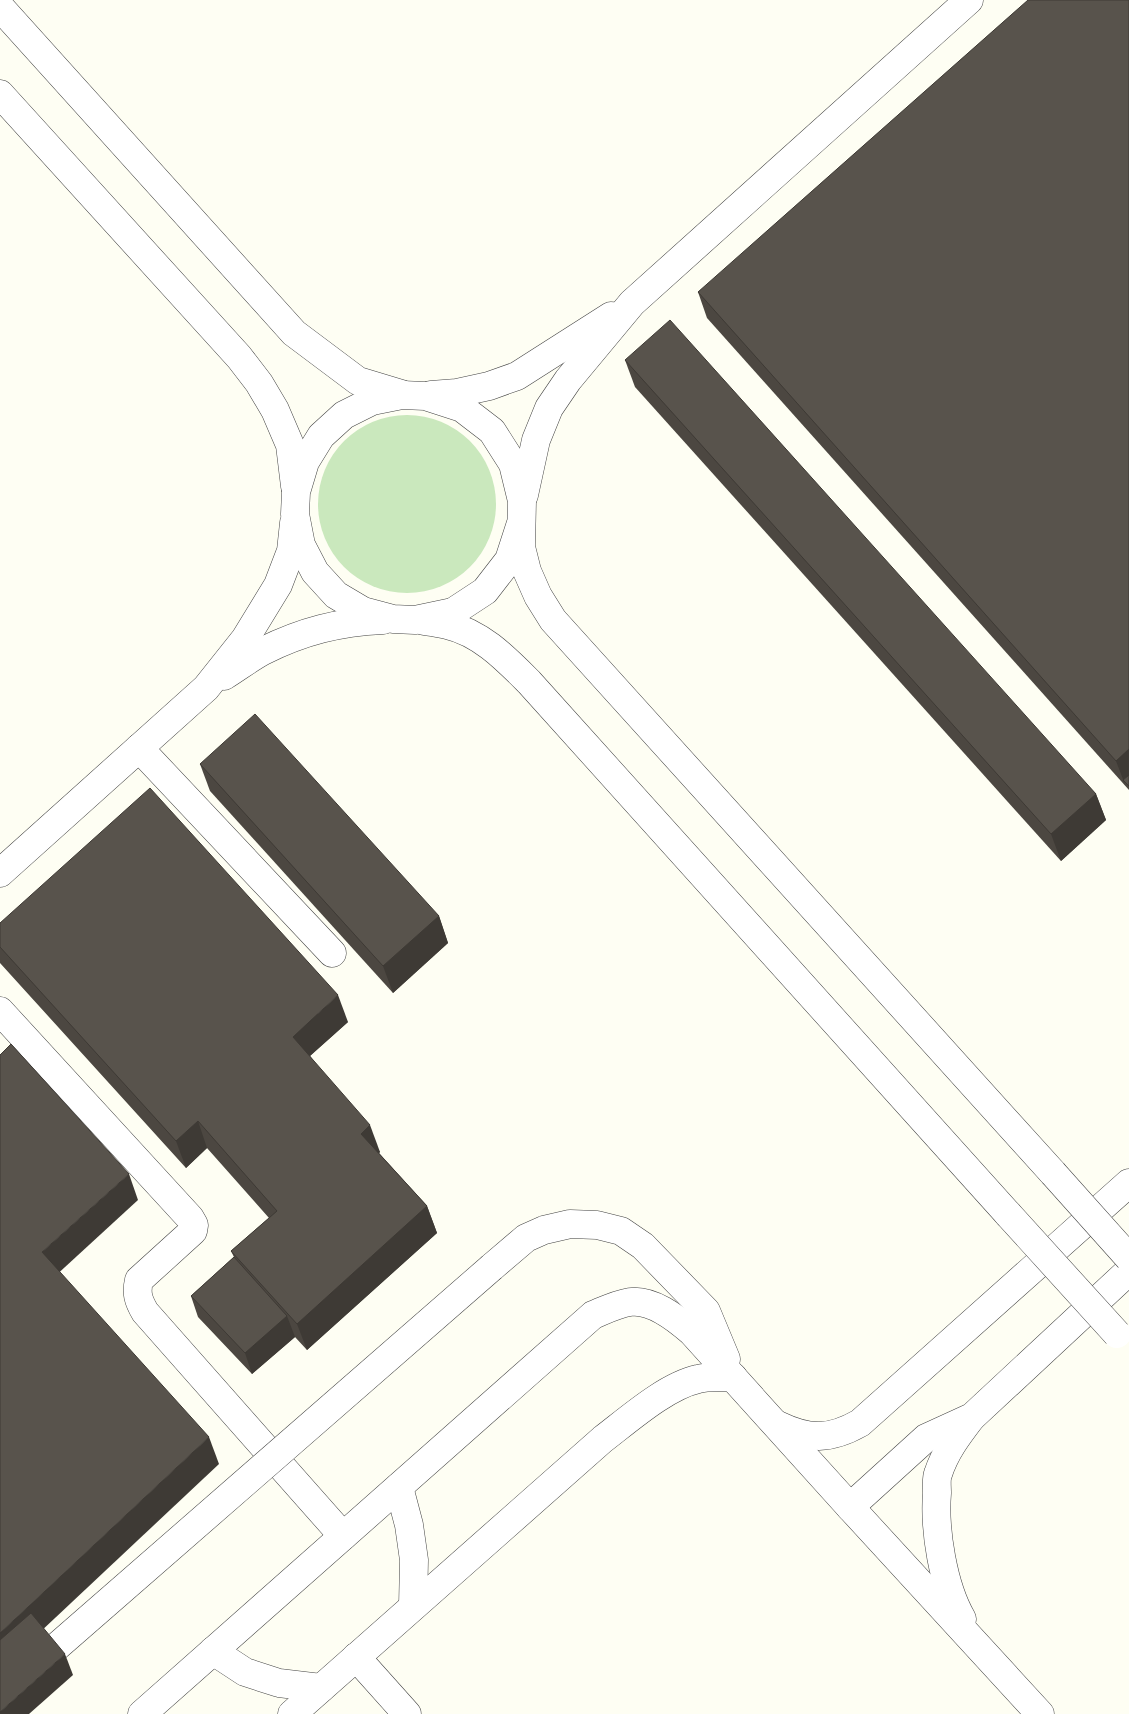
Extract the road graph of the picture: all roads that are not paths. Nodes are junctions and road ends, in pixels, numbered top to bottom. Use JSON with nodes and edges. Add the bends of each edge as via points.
{"nodes":[{"id":1,"x":969,"y":0,"type":"edge"},
{"id":2,"x":0,"y":7,"type":"edge"},
{"id":3,"x":0,"y":94,"type":"edge"},
{"id":4,"x":632,"y":303,"type":"junction"},
{"id":5,"x":414,"y":395,"type":"junction"},
{"id":6,"x":295,"y":503,"type":"junction"},
{"id":7,"x":522,"y":512,"type":"junction"},
{"id":8,"x":404,"y":620,"type":"junction"},
{"id":9,"x":206,"y":688,"type":"junction"},
{"id":10,"x":139,"y":748,"type":"junction"},
{"id":11,"x":0,"y":873,"type":"edge"},
{"id":12,"x":332,"y":954,"type":"dead end"},
{"id":13,"x":0,"y":1011,"type":"edge"},
{"id":14,"x":1129,"y":1183,"type":"edge"},
{"id":15,"x":1129,"y":1258,"type":"edge"},
{"id":16,"x":1129,"y":1271,"type":"edge"},
{"id":17,"x":1123,"y":1340,"type":"edge"},
{"id":18,"x":733,"y":1377,"type":"junction"},
{"id":19,"x":972,"y":1417,"type":"junction"},
{"id":20,"x":776,"y":1424,"type":"junction"},
{"id":21,"x":399,"y":1487,"type":"junction"},
{"id":22,"x":850,"y":1507,"type":"junction"},
{"id":23,"x":343,"y":1536,"type":"junction"},
{"id":24,"x":414,"y":1606,"type":"junction"},
{"id":25,"x":978,"y":1646,"type":"junction"},
{"id":26,"x":213,"y":1652,"type":"junction"},
{"id":27,"x":356,"y":1657,"type":"junction"},
{"id":28,"x":34,"y":1668,"type":"edge"},
{"id":29,"x":321,"y":1688,"type":"junction"},
{"id":30,"x":142,"y":1714,"type":"edge"},
{"id":31,"x":292,"y":1714,"type":"edge"},
{"id":32,"x":407,"y":1714,"type":"edge"},
{"id":33,"x":1040,"y":1714,"type":"edge"}],
"edges":[{"from":1,"to":4,"type":"street"},
{"from":2,"to":5,"type":"street","via":[[294,333],[358,381]]},
{"from":3,"to":6,"type":"street","via":[[249,370],[275,410],[290,445]]},
{"from":4,"to":5,"type":"street","via":[[517,376],[457,393]]},
{"from":4,"to":7,"type":"street","via":[[568,380],[550,408],[536,440]]},
{"from":5,"to":6,"type":"street","via":[[372,401],[344,415],[321,436],[304,462]]},
{"from":5,"to":7,"type":"street","via":[[462,408],[492,431],[513,464]]},
{"from":6,"to":8,"type":"street","via":[[301,544],[315,572],[331,590],[363,611]]},
{"from":6,"to":9,"type":"street","via":[[290,550],[278,584],[245,639]]},
{"from":7,"to":8,"type":"street","via":[[509,560],[485,591],[453,612]]},
{"from":7,"to":15,"type":"street","bridge":true,"via":[[521,547],[538,596],[553,620]]},
{"from":8,"to":9,"type":"street","via":[[353,621],[315,629],[263,652]]},
{"from":8,"to":17,"type":"street","bridge":true,"via":[[448,625],[478,637],[530,682]]},
{"from":9,"to":10,"type":"street"},
{"from":10,"to":11,"type":"street"},
{"from":10,"to":12,"type":"street"},
{"from":13,"to":23,"type":"street","via":[[190,1218],[193,1231],[139,1280],[136,1291],[139,1302]]},
{"from":14,"to":20,"type":"street","via":[[860,1422],[848,1430],[818,1437]]},
{"from":16,"to":19,"type":"street"},
{"from":18,"to":20,"type":"street"},
{"from":18,"to":21,"type":"street","via":[[673,1316],[650,1305],[632,1302],[610,1307],[593,1315]]},
{"from":18,"to":24,"type":"street","via":[[699,1378],[649,1404],[602,1439]]},
{"from":18,"to":28,"type":"street","bridge":true,"via":[[706,1311],[643,1246],[621,1231],[597,1225],[570,1224],[544,1230],[526,1238]]},
{"from":19,"to":22,"type":"street","via":[[926,1438]]},
{"from":19,"to":25,"type":"street","via":[[951,1444],[938,1475],[936,1506],[938,1539],[950,1594]]},
{"from":20,"to":22,"type":"street"},
{"from":21,"to":23,"type":"street"},
{"from":21,"to":24,"type":"street","via":[[414,1560]]},
{"from":22,"to":25,"type":"street"},
{"from":23,"to":26,"type":"street"},
{"from":24,"to":27,"type":"street"},
{"from":25,"to":33,"type":"street"},
{"from":26,"to":29,"type":"street","via":[[245,1672],[279,1683]]},
{"from":26,"to":30,"type":"street"},
{"from":27,"to":29,"type":"street"},
{"from":27,"to":32,"type":"street"},
{"from":29,"to":31,"type":"street"}]}
